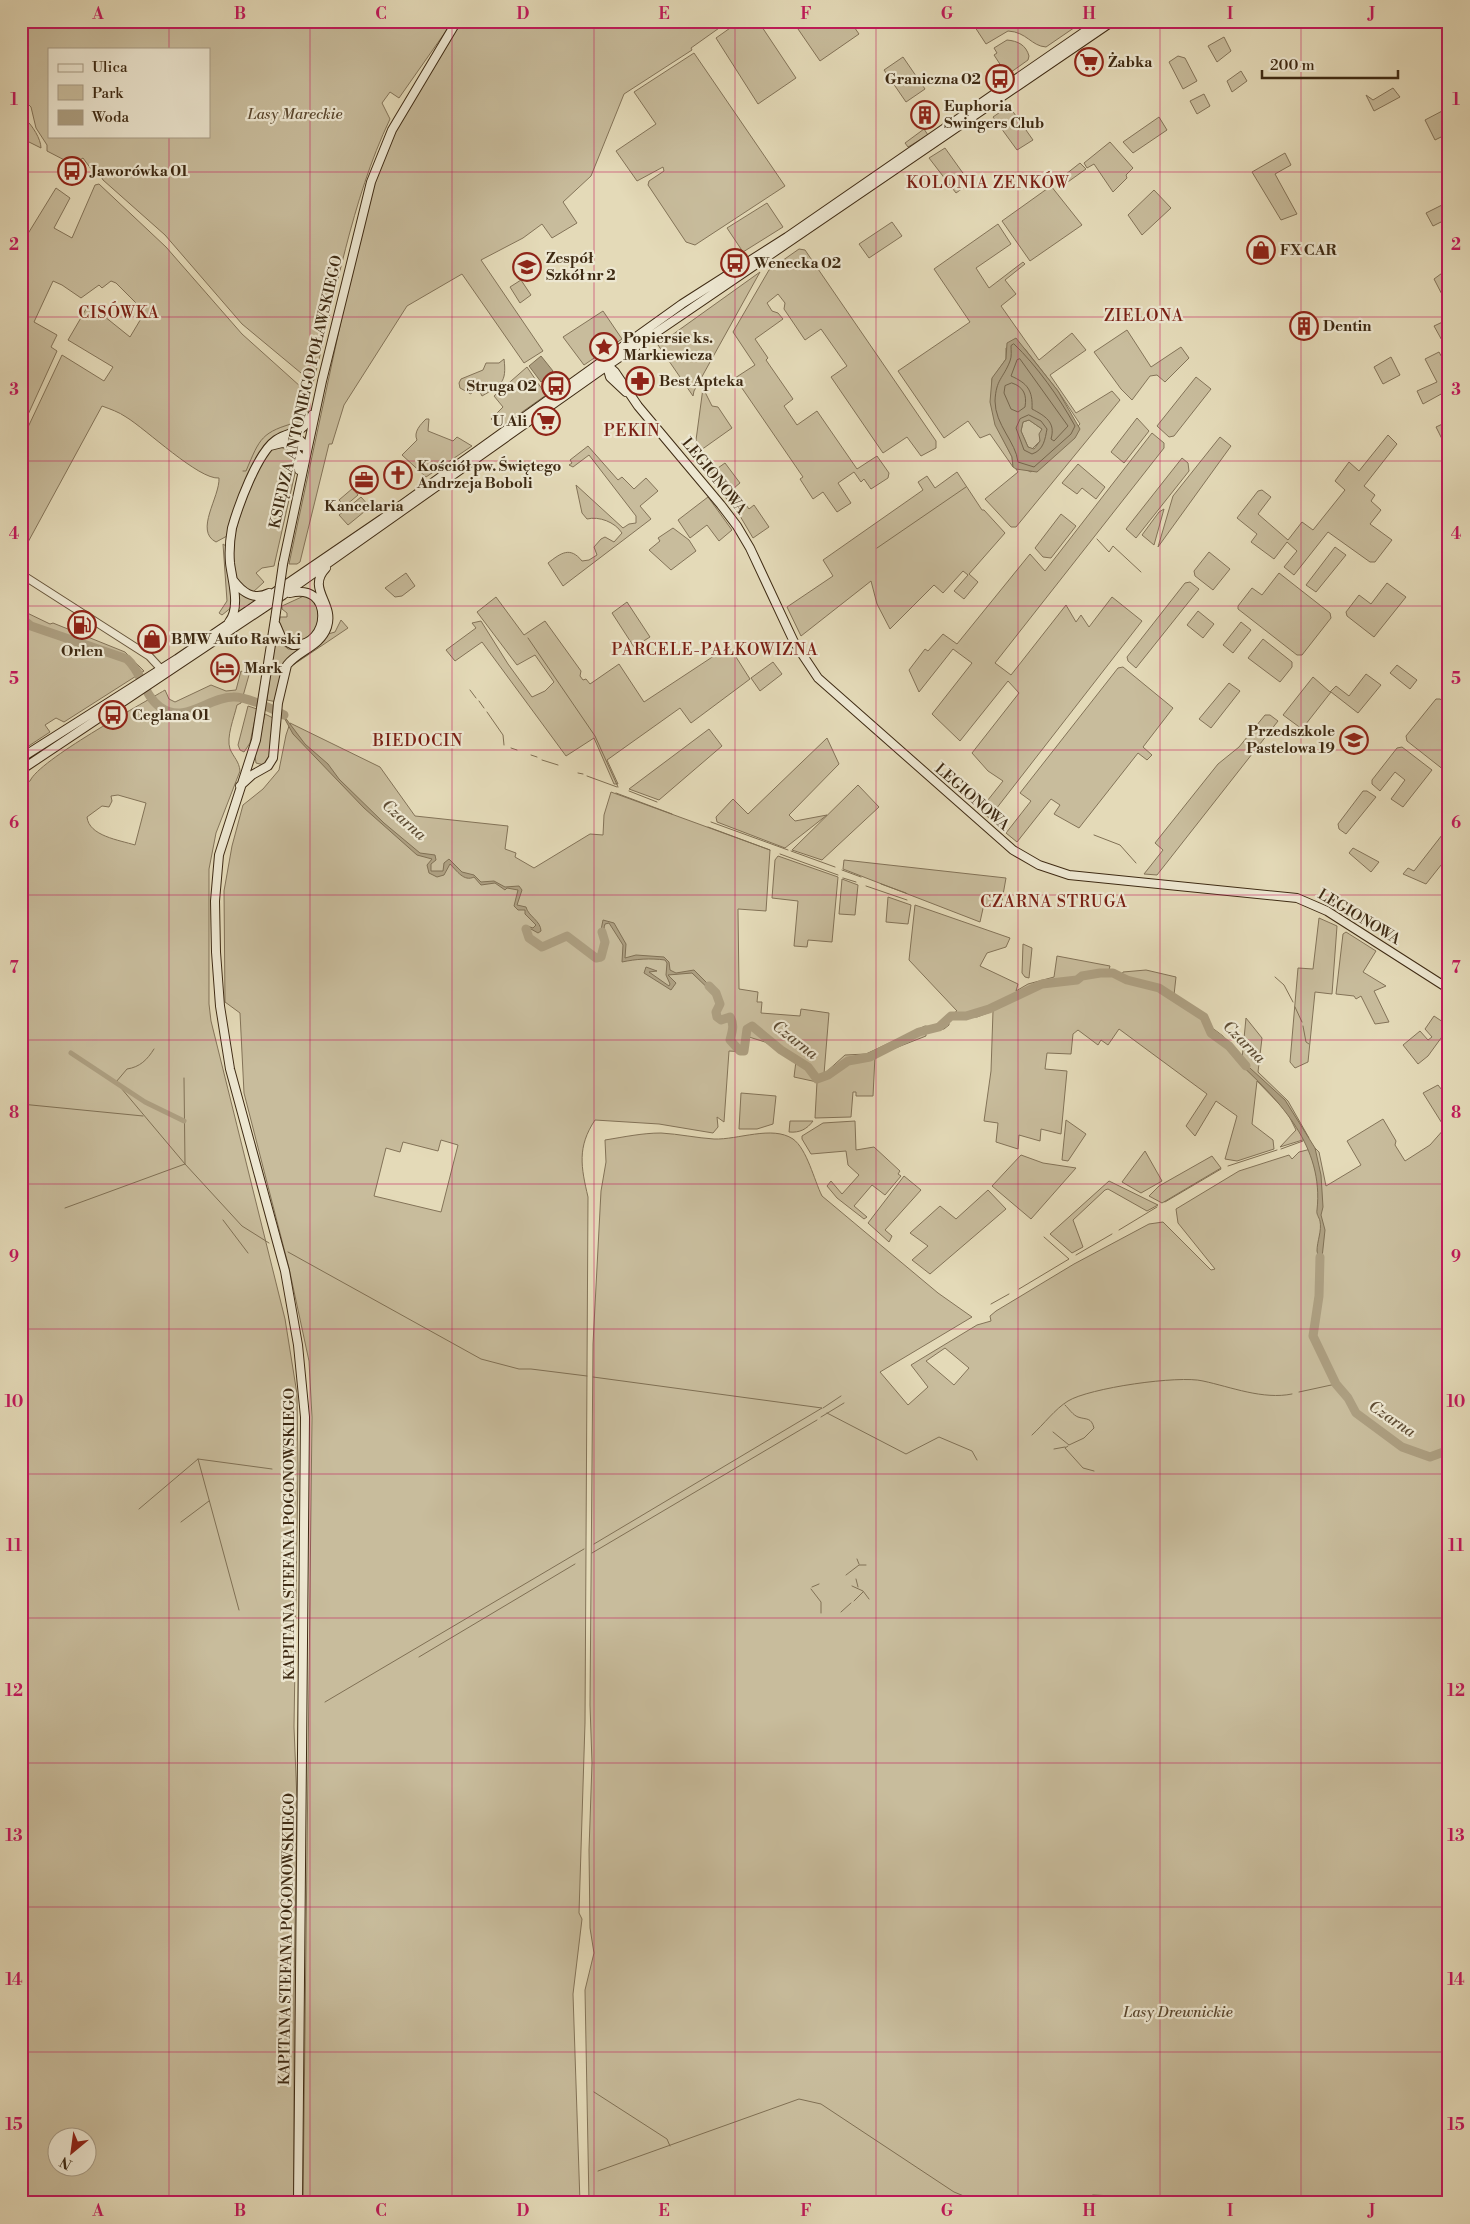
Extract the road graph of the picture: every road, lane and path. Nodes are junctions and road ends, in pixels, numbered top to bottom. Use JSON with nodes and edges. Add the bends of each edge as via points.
{"nodes":[{"id":1,"x":457,"y":21,"type":"edge"},
{"id":2,"x":1100,"y":21,"type":"edge"},
{"id":3,"x":1113,"y":21,"type":"edge"},
{"id":4,"x":605,"y":363,"type":"junction"},
{"id":5,"x":316,"y":406,"type":"junction"},
{"id":6,"x":286,"y":440,"type":"junction"},
{"id":7,"x":307,"y":447,"type":"junction"},
{"id":8,"x":300,"y":480,"type":"junction"},
{"id":9,"x":335,"y":560,"type":"junction"},
{"id":10,"x":21,"y":574,"type":"edge"},
{"id":11,"x":233,"y":580,"type":"junction"},
{"id":12,"x":287,"y":584,"type":"junction"},
{"id":13,"x":283,"y":595,"type":"junction"},
{"id":14,"x":275,"y":619,"type":"junction"},
{"id":15,"x":226,"y":625,"type":"junction"},
{"id":16,"x":161,"y":669,"type":"junction"},
{"id":17,"x":150,"y":681,"type":"junction"},
{"id":18,"x":136,"y":689,"type":"junction"},
{"id":19,"x":21,"y":758,"type":"edge"},
{"id":20,"x":249,"y":760,"type":"junction"},
{"id":21,"x":264,"y":768,"type":"junction"},
{"id":22,"x":21,"y":770,"type":"edge"},
{"id":23,"x":239,"y":788,"type":"junction"},
{"id":24,"x":1449,"y":989,"type":"edge"},
{"id":25,"x":298,"y":2203,"type":"edge"}],
"edges":[{"from":1,"to":5,"type":"main road","name":"KSIĘDZA ANTONIEGO POŁAWSKIEGO","via":[[404,108],[376,166]]},
{"from":2,"to":4,"type":"main road","via":[[870,180],[682,304]]},
{"from":3,"to":4,"type":"main road"},
{"from":4,"to":9,"type":"main road"},
{"from":4,"to":12,"type":"main road"},
{"from":4,"to":24,"type":"main road","name":"LEGIONOWA","via":[[610,377],[632,397],[737,526],[794,642],[818,678],[1013,850],[1039,865],[1069,875],[1296,898],[1327,911]]},
{"from":5,"to":6,"type":"main road","via":[[304,428]]},
{"from":5,"to":7,"type":"main road","name":"KSIĘDZA ANTONIEGO POŁAWSKIEGO"},
{"from":6,"to":7,"type":"main road"},
{"from":6,"to":8,"type":"main road","via":[[299,456]]},
{"from":6,"to":11,"type":"main road","via":[[268,447],[260,460],[232,528]]},
{"from":7,"to":8,"type":"main road","name":"KSIĘDZA ANTONIEGO POŁAWSKIEGO"},
{"from":8,"to":14,"type":"main road","name":"KSIĘDZA ANTONIEGO POŁAWSKIEGO","bridge":true},
{"from":9,"to":13,"type":"main road"},
{"from":9,"to":21,"type":"main road","via":[[319,579],[318,586],[328,612],[326,630],[317,642],[287,665],[278,704],[273,758]]},
{"from":10,"to":16,"type":"street","via":[[149,656]]},
{"from":11,"to":12,"type":"main road","via":[[242,591],[252,596],[264,595]]},
{"from":11,"to":15,"type":"main road","via":[[234,613]]},
{"from":12,"to":15,"type":"main road"},
{"from":13,"to":14,"type":"main road","via":[[304,591],[314,595],[322,610],[321,627],[309,641],[292,645],[280,637]]},
{"from":13,"to":17,"type":"main road"},
{"from":14,"to":20,"type":"main road","name":"KSIĘDZA ANTONIEGO POŁAWSKIEGO","via":[[260,716]]},
{"from":15,"to":16,"type":"main road"},
{"from":16,"to":17,"type":"main road"},
{"from":17,"to":18,"type":"main road"},
{"from":18,"to":19,"type":"main road"},
{"from":18,"to":22,"type":"main road"},
{"from":20,"to":21,"type":"main road","via":[[256,767]]},
{"from":20,"to":23,"type":"main road","name":"KSIĘDZA ANTONIEGO POŁAWSKIEGO"},
{"from":21,"to":23,"type":"main road"},
{"from":23,"to":25,"type":"main road","name":"KAPITANA STEFANA POGONOWSKIEGO","via":[[218,863],[215,918],[220,1006],[230,1069],[290,1295],[305,1417]]}]}
